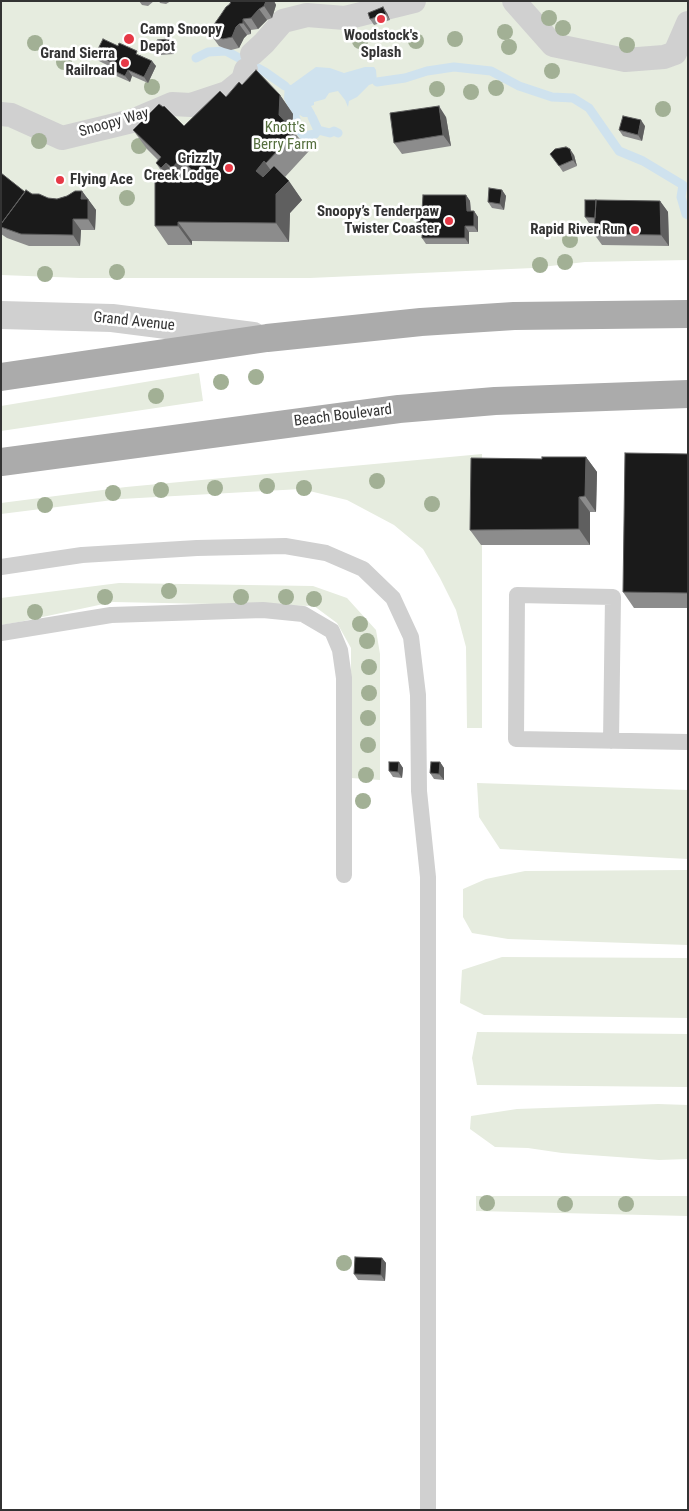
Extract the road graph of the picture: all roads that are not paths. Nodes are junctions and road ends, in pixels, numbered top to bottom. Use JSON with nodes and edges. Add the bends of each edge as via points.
{"nodes":[{"id":1,"x":414,"y":1,"type":"edge"},
{"id":2,"x":514,"y":1,"type":"edge"},
{"id":3,"x":688,"y":23,"type":"edge"},
{"id":4,"x":1,"y":114,"type":"edge"},
{"id":5,"x":688,"y":314,"type":"edge"},
{"id":6,"x":1,"y":315,"type":"edge"},
{"id":7,"x":267,"y":338,"type":"junction"},
{"id":8,"x":1,"y":377,"type":"edge"},
{"id":9,"x":688,"y":394,"type":"edge"},
{"id":10,"x":1,"y":462,"type":"edge"},
{"id":11,"x":1,"y":567,"type":"edge"},
{"id":12,"x":1,"y":633,"type":"edge"},
{"id":13,"x":611,"y":741,"type":"junction"},
{"id":14,"x":688,"y":742,"type":"edge"},
{"id":15,"x":344,"y":875,"type":"dead end"},
{"id":16,"x":428,"y":1510,"type":"edge"}],
"edges":[{"from":1,"to":4,"type":"street","name":"Snoopy Way","via":[[344,18],[308,15],[283,21],[249,62],[243,80],[227,93],[191,105],[172,104],[132,121],[62,138]]},
{"from":2,"to":3,"type":"street","via":[[553,45],[625,60],[664,57],[675,52]]},
{"from":5,"to":7,"type":"main road","via":[[504,317]]},
{"from":6,"to":7,"type":"street","name":"Grand Avenue","via":[[112,318]]},
{"from":7,"to":8,"type":"main road"},
{"from":9,"to":10,"type":"main road","name":"Beach Boulevard","via":[[495,401],[399,409]]},
{"from":11,"to":16,"type":"lane","via":[[82,555],[285,546],[326,554],[363,569],[393,598],[412,637],[418,695],[419,791],[428,877]]},
{"from":12,"to":15,"type":"lane","via":[[111,615],[263,610],[303,614],[332,631],[340,650],[344,678]]},
{"from":13,"to":13,"type":"lane","via":[[516,739],[517,595],[613,597]]},
{"from":13,"to":14,"type":"lane"}]}
